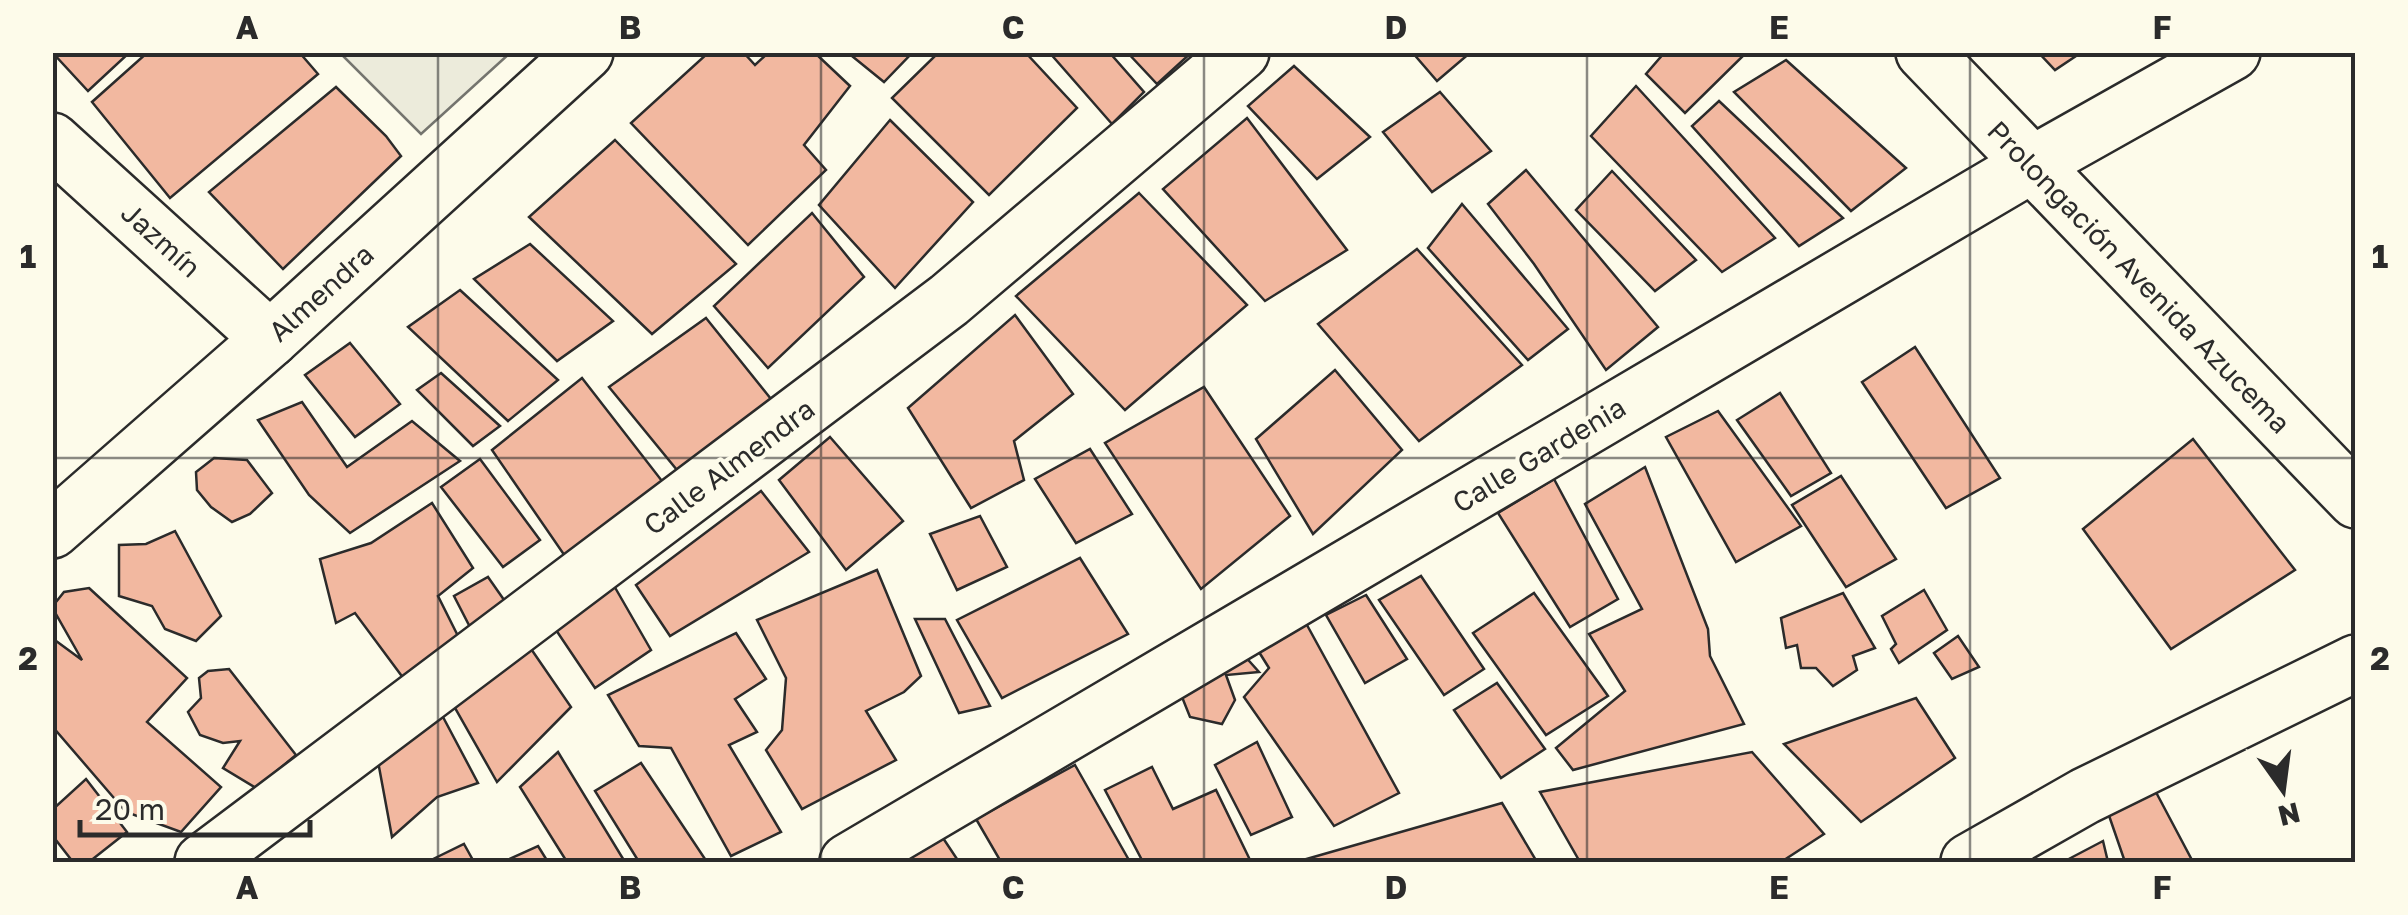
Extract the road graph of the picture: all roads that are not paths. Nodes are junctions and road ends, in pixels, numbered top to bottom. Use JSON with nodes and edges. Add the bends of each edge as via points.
{"nodes":[{"id":1,"x":585,"y":52,"type":"edge"},
{"id":2,"x":1241,"y":52,"type":"edge"},
{"id":3,"x":1924,"y":52,"type":"edge"},
{"id":4,"x":2232,"y":52,"type":"edge"},
{"id":5,"x":52,"y":141,"type":"edge"},
{"id":6,"x":2030,"y":165,"type":"junction"},
{"id":7,"x":270,"y":339,"type":"junction"},
{"id":8,"x":2356,"y":500,"type":"edge"},
{"id":9,"x":52,"y":530,"type":"edge"},
{"id":10,"x":2356,"y":663,"type":"edge"},
{"id":11,"x":203,"y":862,"type":"edge"},
{"id":12,"x":848,"y":862,"type":"edge"},
{"id":13,"x":1969,"y":862,"type":"edge"}],
"edges":[{"from":1,"to":7,"type":"street","name":"Almendra"},
{"from":2,"to":11,"type":"street","name":"Calle Almendra","via":[[949,300]]},
{"from":3,"to":6,"type":"street","name":"Prolongación Avenida Azucema"},
{"from":4,"to":6,"type":"street","name":"Calle Gardenia"},
{"from":5,"to":7,"type":"street","name":"Jazmín"},
{"from":6,"to":8,"type":"street","name":"Prolongación Avenida Azucema"},
{"from":6,"to":12,"type":"street","name":"Calle Gardenia"},
{"from":7,"to":9,"type":"street","name":"Almendra"},
{"from":10,"to":13,"type":"street","via":[[2086,796]]}]}
